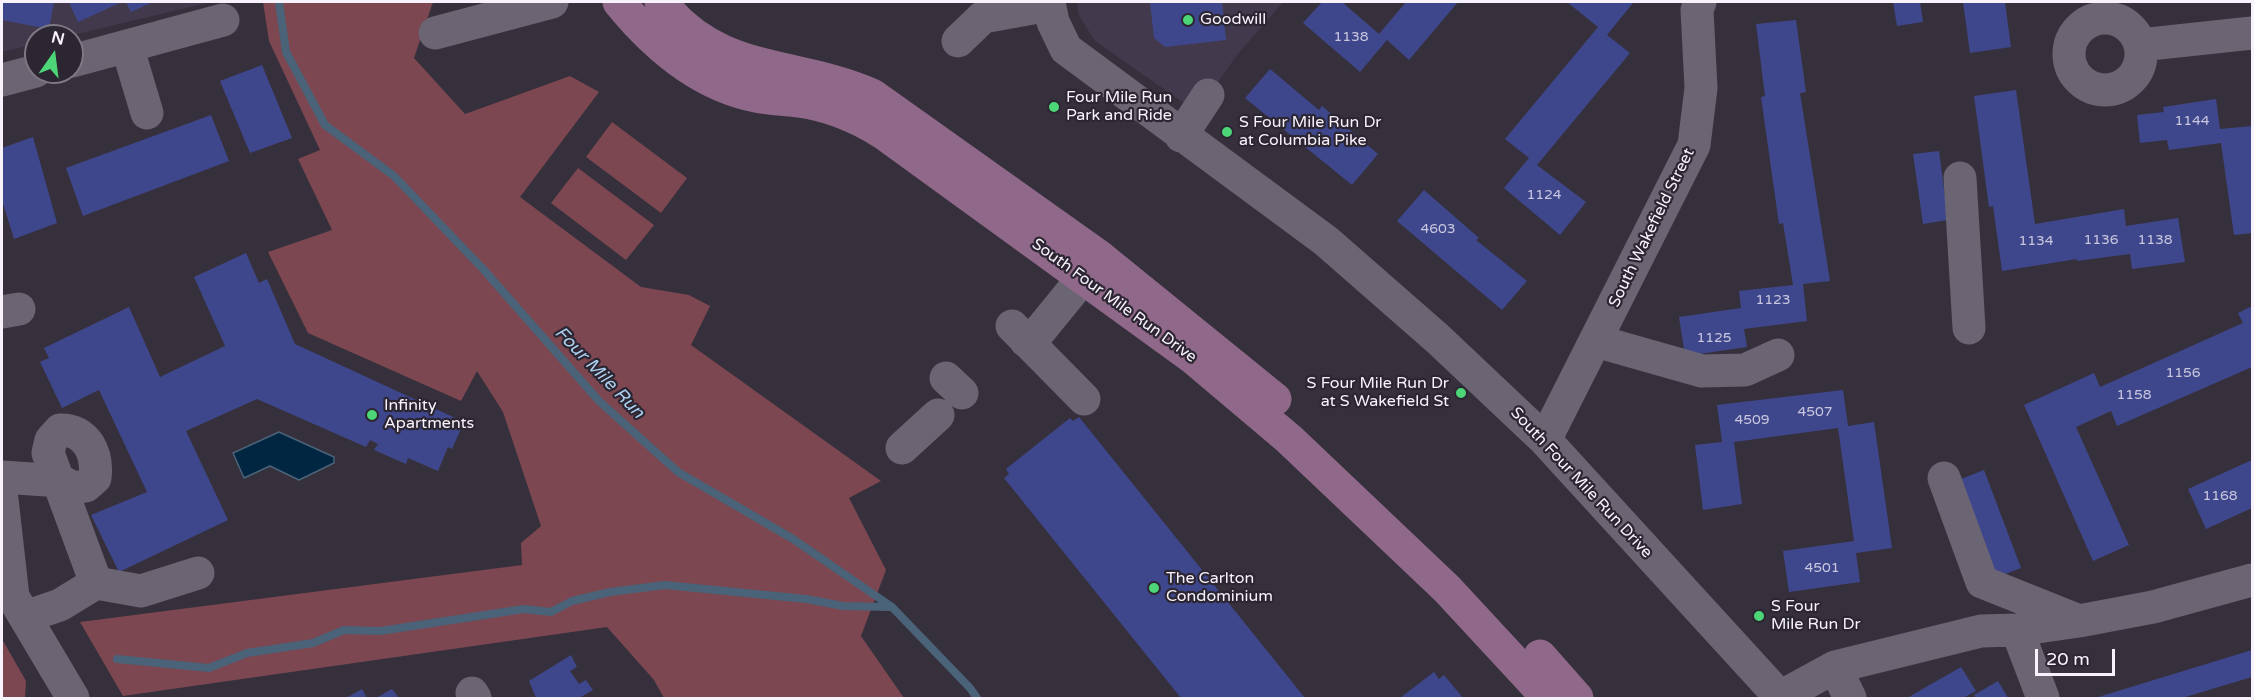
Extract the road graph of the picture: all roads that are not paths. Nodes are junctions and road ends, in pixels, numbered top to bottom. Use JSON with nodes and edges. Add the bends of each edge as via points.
{"nodes":[{"id":1,"x":552,"y":2,"type":"edge"},
{"id":2,"x":619,"y":2,"type":"edge"},
{"id":3,"x":661,"y":2,"type":"edge"},
{"id":4,"x":1700,"y":2,"type":"edge"},
{"id":5,"x":1049,"y":3,"type":"edge"},
{"id":6,"x":223,"y":21,"type":"dead end"},
{"id":7,"x":435,"y":33,"type":"dead end"},
{"id":8,"x":2253,"y":33,"type":"edge"},
{"id":9,"x":958,"y":41,"type":"dead end"},
{"id":10,"x":2140,"y":45,"type":"dead end"},
{"id":11,"x":128,"y":46,"type":"junction"},
{"id":12,"x":84,"y":58,"type":"edge"},
{"id":13,"x":24,"y":74,"type":"edge"},
{"id":14,"x":2,"y":80,"type":"edge"},
{"id":15,"x":1208,"y":95,"type":"dead end"},
{"id":16,"x":147,"y":112,"type":"dead end"},
{"id":17,"x":1181,"y":136,"type":"junction"},
{"id":18,"x":1960,"y":178,"type":"dead end"},
{"id":19,"x":1092,"y":267,"type":"junction"},
{"id":20,"x":1969,"y":328,"type":"dead end"},
{"id":21,"x":1596,"y":341,"type":"junction"},
{"id":22,"x":1778,"y":355,"type":"dead end"},
{"id":23,"x":1084,"y":399,"type":"dead end"},
{"id":24,"x":938,"y":415,"type":"dead end"},
{"id":25,"x":1545,"y":440,"type":"junction"},
{"id":26,"x":902,"y":448,"type":"dead end"},
{"id":27,"x":2,"y":477,"type":"edge"},
{"id":28,"x":1944,"y":478,"type":"dead end"},
{"id":29,"x":2,"y":499,"type":"edge"},
{"id":30,"x":198,"y":573,"type":"dead end"},
{"id":31,"x":2253,"y":580,"type":"edge"},
{"id":32,"x":96,"y":584,"type":"junction"},
{"id":33,"x":13,"y":604,"type":"edge"},
{"id":34,"x":2079,"y":621,"type":"junction"},
{"id":35,"x":2017,"y":630,"type":"junction"},
{"id":36,"x":1835,"y":667,"type":"junction"},
{"id":37,"x":1780,"y":698,"type":"edge"},
{"id":38,"x":73,"y":699,"type":"edge"},
{"id":39,"x":1548,"y":699,"type":"edge"},
{"id":40,"x":1577,"y":699,"type":"edge"},
{"id":41,"x":1850,"y":699,"type":"edge"},
{"id":42,"x":2043,"y":699,"type":"edge"}],
"edges":[{"from":1,"to":7,"type":"street"},
{"from":2,"to":19,"type":"main road","name":"South Four Mile Run Drive","via":[[642,30],[678,60],[711,80],[755,96],[809,103],[860,119]]},
{"from":3,"to":19,"type":"main road","name":"South Four Mile Run Drive","via":[[696,37],[724,54],[764,67],[845,83],[872,95]]},
{"from":4,"to":21,"type":"street","name":"South Wakefield Street","via":[[1697,10],[1701,88],[1694,145]]},
{"from":5,"to":9,"type":"street","via":[[983,16]]},
{"from":5,"to":17,"type":"street","name":"South Four Mile Run Drive","via":[[1066,48]]},
{"from":6,"to":11,"type":"street"},
{"from":8,"to":10,"type":"street"},
{"from":11,"to":12,"type":"street"},
{"from":11,"to":16,"type":"street"},
{"from":13,"to":14,"type":"street"},
{"from":15,"to":17,"type":"street"},
{"from":17,"to":25,"type":"street","name":"South Four Mile Run Drive","via":[[1326,241]]},
{"from":18,"to":20,"type":"street"},
{"from":19,"to":23,"type":"street","via":[[1038,333],[1018,333]]},
{"from":19,"to":39,"type":"main road","name":"South Four Mile Run Drive","via":[[1289,439],[1447,589]]},
{"from":19,"to":40,"type":"main road","name":"South Four Mile Run Drive","via":[[1238,366],[1461,573]]},
{"from":21,"to":22,"type":"street","via":[[1702,371],[1745,370]]},
{"from":21,"to":25,"type":"street","name":"South Wakefield Street"},
{"from":24,"to":26,"type":"street"},
{"from":25,"to":37,"type":"street","name":"South Four Mile Run Drive"},
{"from":27,"to":32,"type":"street","via":[[61,481]]},
{"from":28,"to":34,"type":"street","via":[[1982,582]]},
{"from":29,"to":33,"type":"street"},
{"from":30,"to":32,"type":"street","via":[[141,591]]},
{"from":31,"to":34,"type":"street","via":[[2153,607]]},
{"from":32,"to":33,"type":"street","via":[[60,605]]},
{"from":33,"to":38,"type":"street"},
{"from":34,"to":35,"type":"street"},
{"from":35,"to":36,"type":"street","via":[[1981,631]]},
{"from":35,"to":42,"type":"street"},
{"from":36,"to":37,"type":"street"},
{"from":36,"to":41,"type":"street"}]}
